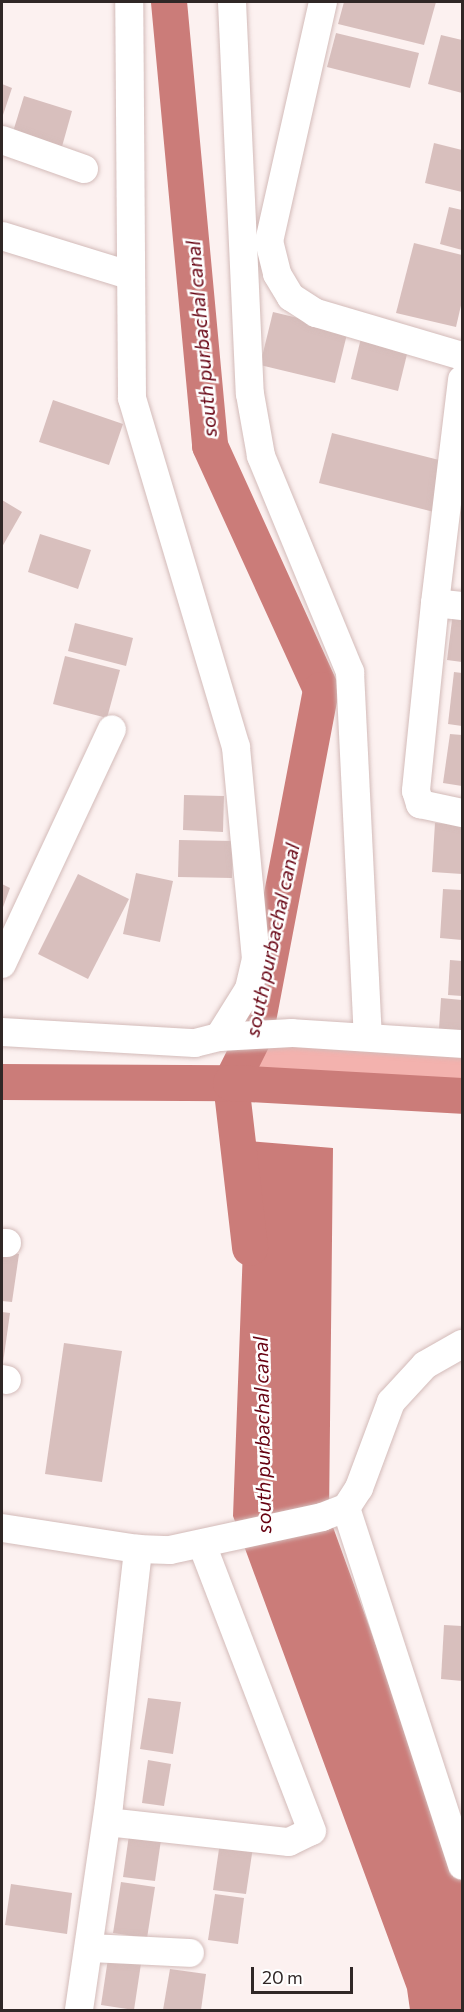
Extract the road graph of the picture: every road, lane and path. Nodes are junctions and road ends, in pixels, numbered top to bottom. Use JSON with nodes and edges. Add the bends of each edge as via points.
{"nodes":[{"id":1,"x":129,"y":2,"type":"edge"},
{"id":2,"x":232,"y":2,"type":"edge"},
{"id":3,"x":322,"y":2,"type":"edge"},
{"id":4,"x":2,"y":140,"type":"edge"},
{"id":5,"x":84,"y":169,"type":"dead end"},
{"id":6,"x":2,"y":236,"type":"edge"},
{"id":7,"x":129,"y":275,"type":"junction"},
{"id":8,"x":462,"y":356,"type":"edge"},
{"id":9,"x":462,"y":380,"type":"edge"},
{"id":10,"x":449,"y":605,"type":"edge"},
{"id":11,"x":112,"y":729,"type":"dead end"},
{"id":12,"x":462,"y":813,"type":"edge"},
{"id":13,"x":2,"y":964,"type":"edge"},
{"id":14,"x":2,"y":1032,"type":"edge"},
{"id":15,"x":231,"y":1036,"type":"junction"},
{"id":16,"x":368,"y":1036,"type":"junction"},
{"id":17,"x":462,"y":1044,"type":"edge"},
{"id":18,"x":462,"y":1344,"type":"edge"},
{"id":19,"x":334,"y":1512,"type":"junction"},
{"id":20,"x":2,"y":1528,"type":"edge"},
{"id":21,"x":202,"y":1544,"type":"junction"},
{"id":22,"x":138,"y":1549,"type":"junction"},
{"id":23,"x":107,"y":1822,"type":"junction"},
{"id":24,"x":462,"y":1866,"type":"edge"},
{"id":25,"x":89,"y":1948,"type":"junction"},
{"id":26,"x":190,"y":1953,"type":"dead end"},
{"id":27,"x":80,"y":2010,"type":"edge"}],
"edges":[{"from":1,"to":7,"type":"street"},
{"from":2,"to":16,"type":"street","via":[[250,394],[261,456],[350,672]]},
{"from":3,"to":8,"type":"street","via":[[269,241],[276,274],[291,297],[316,313]]},
{"from":4,"to":5,"type":"street"},
{"from":6,"to":7,"type":"street"},
{"from":7,"to":15,"type":"street","via":[[132,398],[236,747],[256,959]]},
{"from":9,"to":10,"type":"street"},
{"from":10,"to":12,"type":"street","via":[[416,791],[420,804]]},
{"from":11,"to":13,"type":"street"},
{"from":14,"to":15,"type":"street","via":[[195,1043]]},
{"from":15,"to":16,"type":"street"},
{"from":16,"to":17,"type":"street"},
{"from":18,"to":19,"type":"street","via":[[425,1365],[391,1402],[359,1488]]},
{"from":19,"to":21,"type":"street"},
{"from":19,"to":24,"type":"street"},
{"from":20,"to":22,"type":"street"},
{"from":21,"to":22,"type":"street","via":[[170,1550]]},
{"from":21,"to":23,"type":"street","via":[[312,1831],[289,1842]]},
{"from":22,"to":23,"type":"street"},
{"from":23,"to":25,"type":"street"},
{"from":25,"to":26,"type":"street"},
{"from":25,"to":27,"type":"street"}]}
